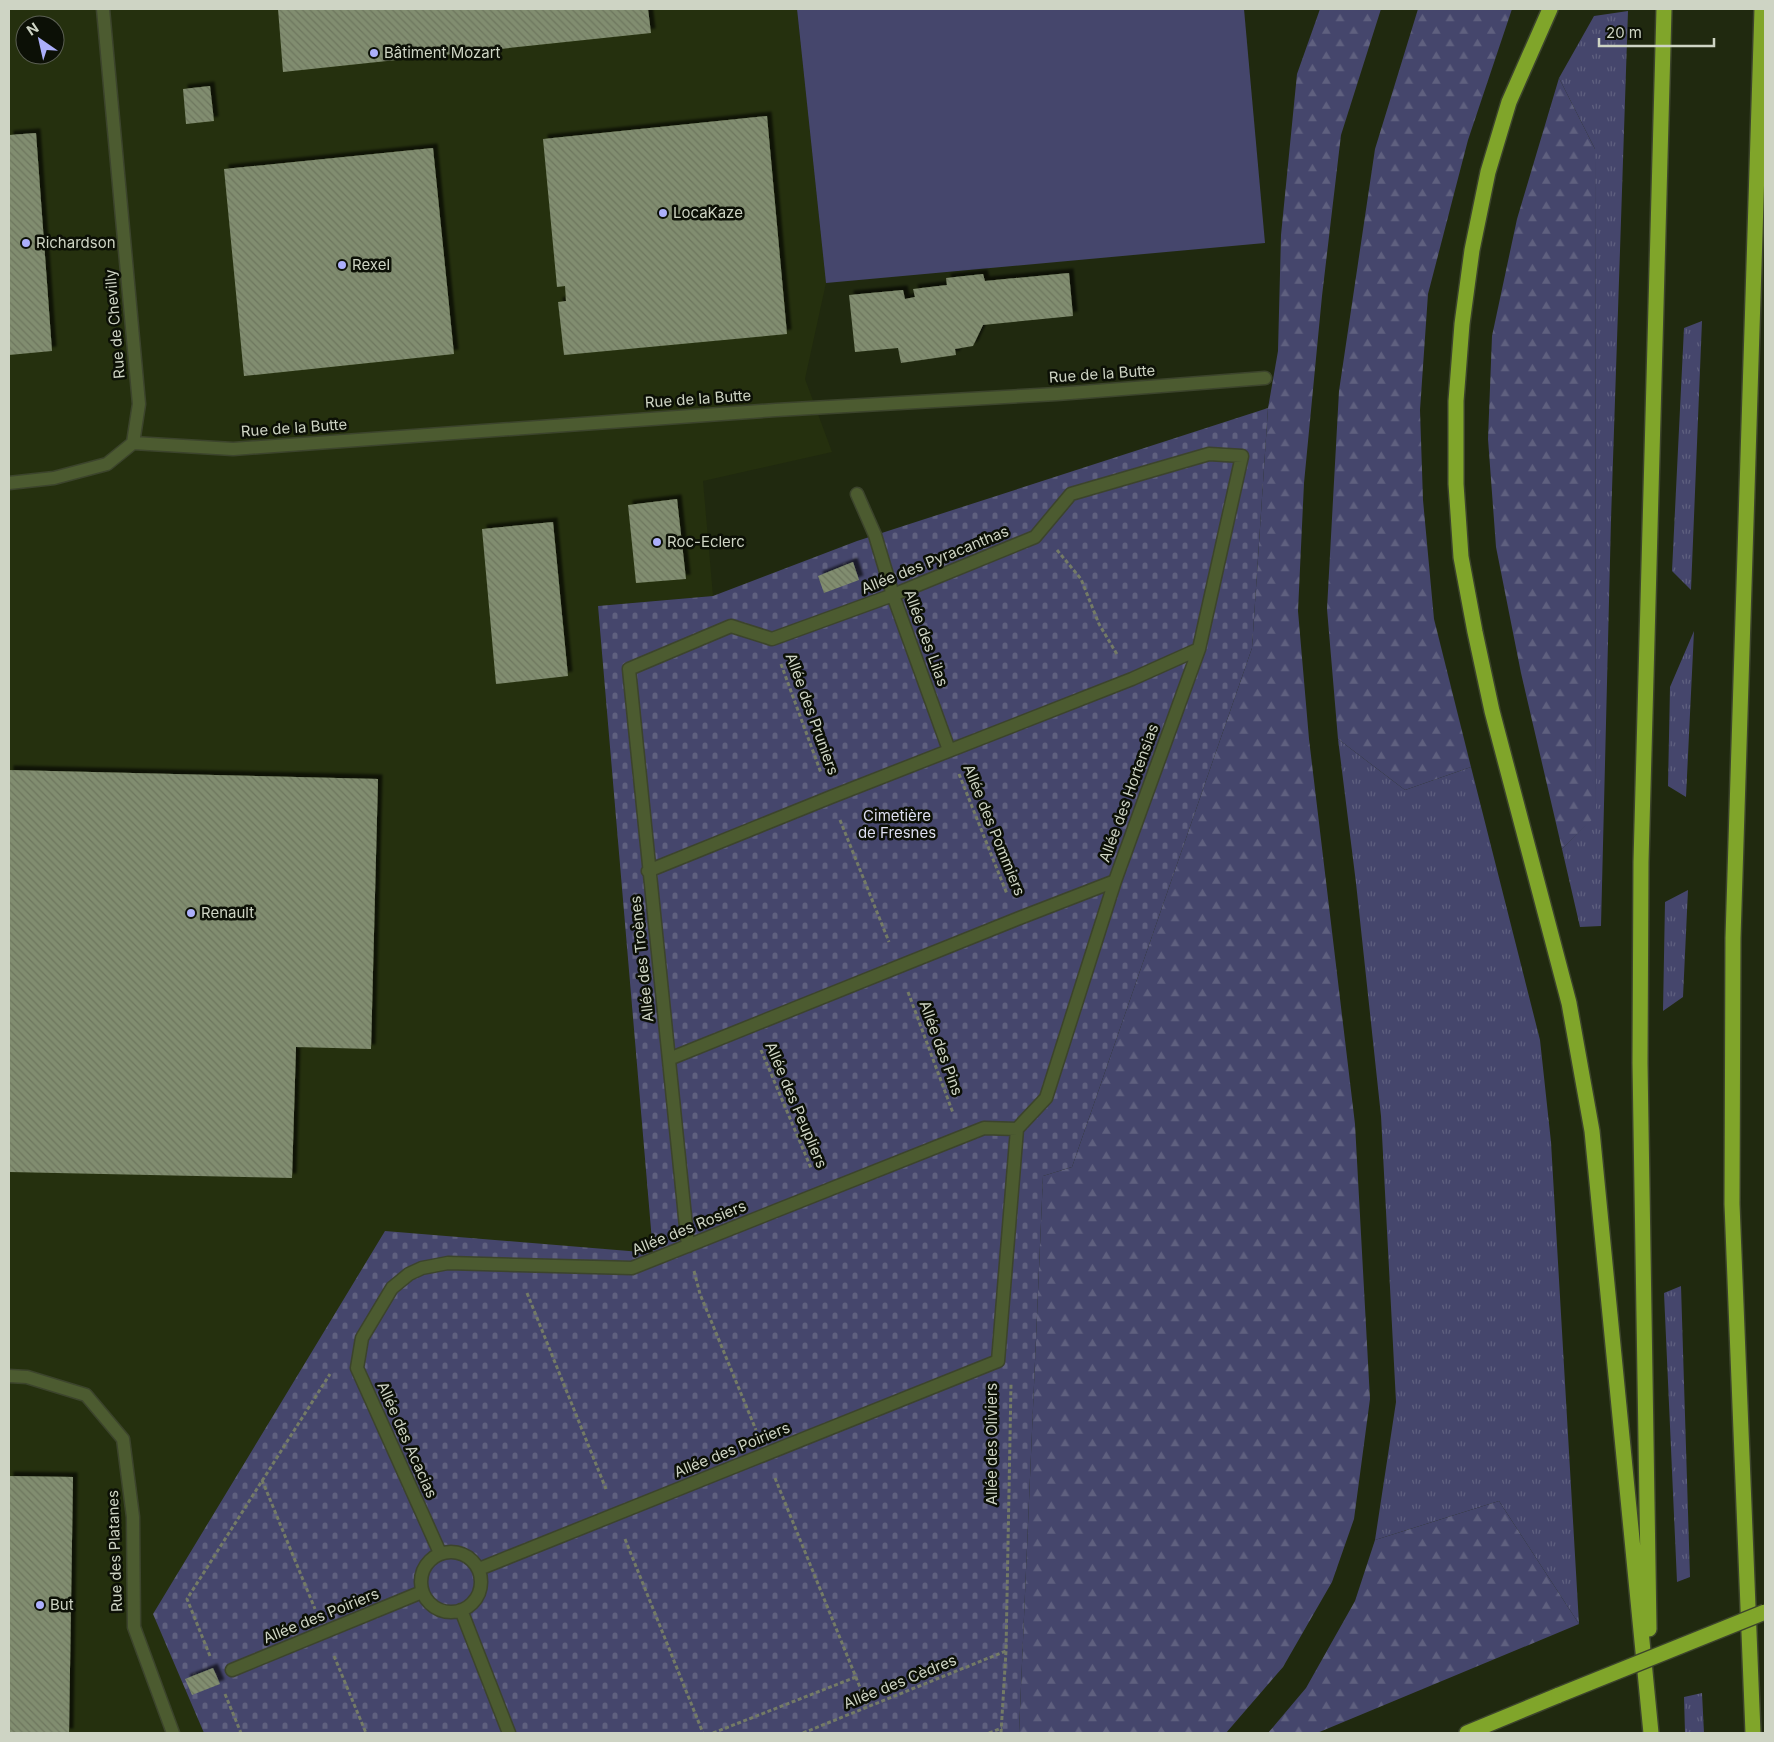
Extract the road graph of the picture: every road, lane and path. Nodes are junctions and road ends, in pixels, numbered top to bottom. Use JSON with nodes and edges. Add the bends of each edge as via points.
{"nodes":[{"id":1,"x":103,"y":9,"type":"edge"},
{"id":2,"x":1550,"y":9,"type":"edge"},
{"id":3,"x":1664,"y":9,"type":"edge"},
{"id":4,"x":1762,"y":9,"type":"edge"},
{"id":5,"x":1266,"y":378,"type":"dead end"},
{"id":6,"x":134,"y":443,"type":"junction"},
{"id":7,"x":1242,"y":456,"type":"joint"},
{"id":8,"x":9,"y":483,"type":"edge"},
{"id":9,"x":857,"y":494,"type":"dead end"},
{"id":10,"x":1035,"y":537,"type":"junction"},
{"id":11,"x":894,"y":595,"type":"junction"},
{"id":12,"x":772,"y":639,"type":"junction"},
{"id":13,"x":1199,"y":648,"type":"junction"},
{"id":14,"x":1132,"y":680,"type":"junction"},
{"id":15,"x":950,"y":750,"type":"junction"},
{"id":16,"x":830,"y":797,"type":"junction"},
{"id":17,"x":648,"y":871,"type":"junction"},
{"id":18,"x":1115,"y":881,"type":"junction"},
{"id":19,"x":1017,"y":919,"type":"junction"},
{"id":20,"x":899,"y":967,"type":"junction"},
{"id":21,"x":751,"y":1026,"type":"junction"},
{"id":22,"x":669,"y":1059,"type":"junction"},
{"id":23,"x":1017,"y":1129,"type":"junction"},
{"id":24,"x":962,"y":1137,"type":"junction"},
{"id":25,"x":821,"y":1192,"type":"junction"},
{"id":26,"x":688,"y":1246,"type":"junction"},
{"id":27,"x":362,"y":1338,"type":"junction"},
{"id":28,"x":998,"y":1361,"type":"junction"},
{"id":29,"x":9,"y":1376,"type":"edge"},
{"id":30,"x":440,"y":1553,"type":"junction"},
{"id":31,"x":478,"y":1569,"type":"junction"},
{"id":32,"x":422,"y":1592,"type":"junction"},
{"id":33,"x":461,"y":1610,"type":"junction"},
{"id":34,"x":1765,"y":1612,"type":"edge"},
{"id":35,"x":1006,"y":1651,"type":"junction"},
{"id":36,"x":212,"y":1662,"type":"dead end"},
{"id":37,"x":232,"y":1670,"type":"dead end"},
{"id":38,"x":856,"y":1676,"type":"dead end"},
{"id":39,"x":223,"y":1688,"type":"dead end"},
{"id":40,"x":1002,"y":1728,"type":"junction"},
{"id":41,"x":1471,"y":1731,"type":"edge"},
{"id":42,"x":173,"y":1733,"type":"edge"},
{"id":43,"x":241,"y":1733,"type":"edge"},
{"id":44,"x":509,"y":1733,"type":"edge"},
{"id":45,"x":713,"y":1733,"type":"edge"},
{"id":46,"x":803,"y":1733,"type":"edge"},
{"id":47,"x":989,"y":1733,"type":"edge"},
{"id":48,"x":1002,"y":1733,"type":"edge"},
{"id":49,"x":1456,"y":1733,"type":"edge"},
{"id":50,"x":1651,"y":1733,"type":"edge"},
{"id":51,"x":1753,"y":1733,"type":"edge"}],
"edges":[{"from":1,"to":6,"type":"street","name":"Rue de Chevilly","via":[[139,404]]},
{"from":2,"to":50,"type":"highway","via":[[1509,102],[1488,172],[1472,250],[1456,401],[1456,484],[1461,557],[1475,632],[1492,711],[1569,1003],[1592,1131]]},
{"from":3,"to":50,"type":"highway","via":[[1641,871],[1640,1063]]},
{"from":4,"to":51,"type":"highway","via":[[1733,938],[1732,1204]]},
{"from":5,"to":6,"type":"street","name":"Rue de la Butte","via":[[233,449]]},
{"from":6,"to":8,"type":"street","via":[[107,464],[54,478]]},
{"from":7,"to":10,"type":"street","name":"Allée des Pyracanthas","via":[[1209,454],[1071,494]]},
{"from":7,"to":13,"type":"street","name":"Allée des Hortensias"},
{"from":9,"to":11,"type":"street","name":"Allée des Lilas"},
{"from":10,"to":11,"type":"street","name":"Allée des Pyracanthas"},
{"from":10,"to":14,"type":"path","via":[[1060,552],[1081,579],[1099,624]]},
{"from":11,"to":12,"type":"street","name":"Allée des Pyracanthas"},
{"from":11,"to":15,"type":"street","name":"Allée des Lilas"},
{"from":12,"to":16,"type":"path","name":"Allée des Pruniers"},
{"from":12,"to":17,"type":"street","name":"Allée des Troènes","via":[[731,626],[629,669]]},
{"from":13,"to":14,"type":"street"},
{"from":13,"to":18,"type":"street","name":"Allée des Hortensias"},
{"from":14,"to":15,"type":"street"},
{"from":15,"to":16,"type":"street"},
{"from":15,"to":19,"type":"path","name":"Allée des Pommiers"},
{"from":16,"to":17,"type":"street"},
{"from":16,"to":20,"type":"path","name":"Allée des Pruniers"},
{"from":17,"to":22,"type":"street","name":"Allée des Troènes"},
{"from":18,"to":19,"type":"street"},
{"from":18,"to":23,"type":"street","name":"Allée des Hortensias","via":[[1046,1098]]},
{"from":19,"to":20,"type":"street"},
{"from":20,"to":21,"type":"street"},
{"from":20,"to":24,"type":"path","name":"Allée des Pins"},
{"from":21,"to":22,"type":"street"},
{"from":21,"to":25,"type":"path","name":"Allée des Peupliers"},
{"from":22,"to":26,"type":"street","name":"Allée des Troènes"},
{"from":23,"to":24,"type":"street","name":"Allée des Rosiers","via":[[984,1128]]},
{"from":23,"to":28,"type":"street","name":"Allée des Oliviers"},
{"from":24,"to":25,"type":"street","name":"Allée des Rosiers"},
{"from":25,"to":26,"type":"street","name":"Allée des Rosiers"},
{"from":26,"to":27,"type":"street","name":"Allée des Rosiers","via":[[632,1268],[448,1263],[422,1268],[392,1288]]},
{"from":27,"to":30,"type":"street","name":"Allée des Acacias","via":[[357,1368]]},
{"from":27,"to":36,"type":"path","via":[[343,1353],[187,1599]]},
{"from":28,"to":31,"type":"street","name":"Allée des Poiriers"},
{"from":28,"to":35,"type":"path","name":"Allée des Oliviers","via":[[1012,1380]]},
{"from":29,"to":42,"type":"street","name":"Rue des Platanes","via":[[27,1377],[86,1395],[123,1439],[133,1517],[134,1627]]},
{"from":30,"to":31,"type":"street","via":[[458,1552],[468,1557]]},
{"from":30,"to":32,"type":"street","via":[[425,1566],[421,1576]]},
{"from":31,"to":33,"type":"street","via":[[481,1588],[477,1598]]},
{"from":32,"to":33,"type":"street","via":[[430,1604],[441,1610]]},
{"from":32,"to":37,"type":"street","name":"Allée des Poiriers"},
{"from":33,"to":44,"type":"street"},
{"from":34,"to":41,"type":"highway","bridge":true},
{"from":35,"to":40,"type":"path","name":"Allée des Oliviers"},
{"from":35,"to":46,"type":"path","name":"Allée des Cèdres"},
{"from":38,"to":45,"type":"path"},
{"from":39,"to":43,"type":"path"},
{"from":40,"to":47,"type":"path"},
{"from":40,"to":48,"type":"path","name":"Allée des Oliviers"},
{"from":41,"to":49,"type":"highway"}]}
